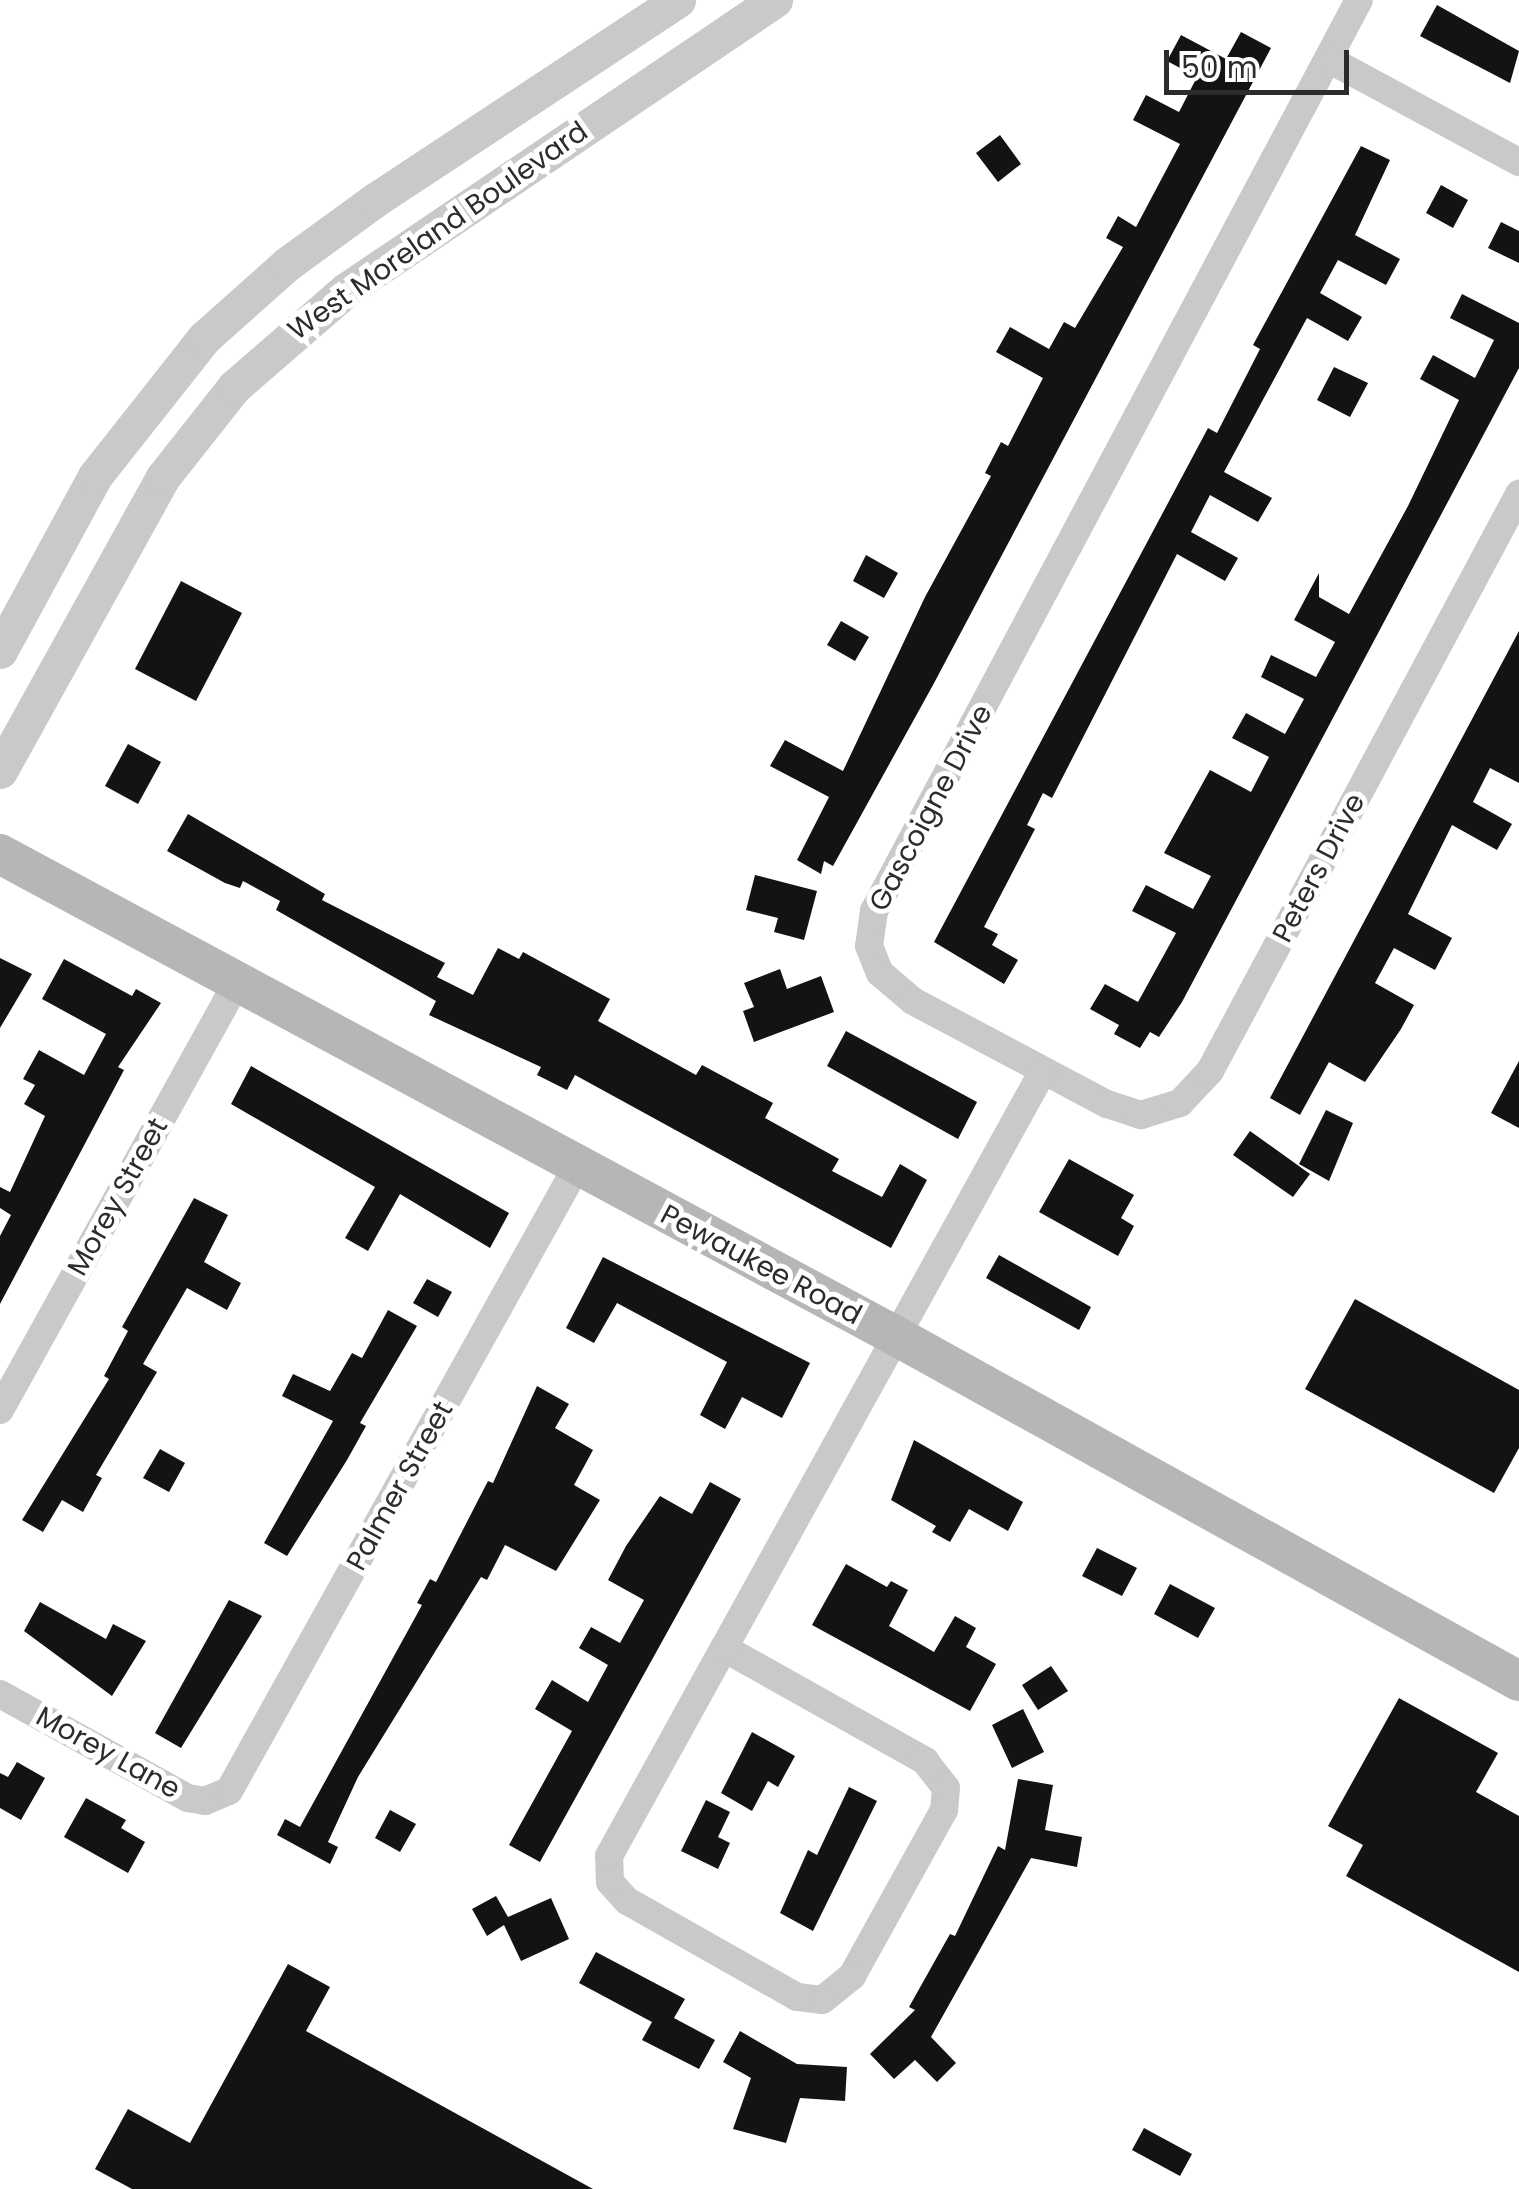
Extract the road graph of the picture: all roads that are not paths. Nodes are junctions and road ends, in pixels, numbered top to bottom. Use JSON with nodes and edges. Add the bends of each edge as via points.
{"nodes":[{"id":1,"x":678,"y":0,"type":"edge"},
{"id":2,"x":775,"y":0,"type":"edge"},
{"id":3,"x":1360,"y":0,"type":"edge"},
{"id":4,"x":1330,"y":60,"type":"junction"},
{"id":5,"x":1519,"y":162,"type":"edge"},
{"id":6,"x":166,"y":382,"type":"junction"},
{"id":7,"x":208,"y":417,"type":"junction"},
{"id":8,"x":1519,"y":494,"type":"edge"},
{"id":9,"x":3,"y":646,"type":"edge"},
{"id":10,"x":54,"y":670,"type":"junction"},
{"id":11,"x":0,"y":771,"type":"edge"},
{"id":12,"x":0,"y":854,"type":"edge"},
{"id":13,"x":236,"y":984,"type":"junction"},
{"id":14,"x":1044,"y":1071,"type":"junction"},
{"id":15,"x":576,"y":1168,"type":"junction"},
{"id":16,"x":896,"y":1336,"type":"junction"},
{"id":17,"x":0,"y":1410,"type":"edge"},
{"id":18,"x":724,"y":1648,"type":"junction"},
{"id":19,"x":1519,"y":1680,"type":"edge"},
{"id":20,"x":0,"y":1694,"type":"edge"},
{"id":21,"x":218,"y":1798,"type":"joint"}],
"edges":[{"from":1,"to":6,"type":"street","name":"West Moreland Boulevard","via":[[287,264]]},
{"from":2,"to":7,"type":"street","name":"West Moreland Boulevard","via":[[346,290],[292,332]]},
{"from":3,"to":4,"type":"street","name":"Gascoigne Drive"},
{"from":4,"to":5,"type":"street"},
{"from":4,"to":14,"type":"street","name":"Gascoigne Drive","via":[[874,911],[869,946],[892,986]]},
{"from":6,"to":7,"type":"street"},
{"from":6,"to":9,"type":"street","name":"West Moreland Boulevard","via":[[95,476]]},
{"from":7,"to":10,"type":"street","name":"West Moreland Boulevard","via":[[162,477]]},
{"from":8,"to":14,"type":"street","name":"Peters Drive","via":[[1198,1089],[1171,1108],[1133,1114]]},
{"from":9,"to":10,"type":"street"},
{"from":10,"to":11,"type":"street","name":"West Moreland Boulevard"},
{"from":12,"to":13,"type":"main road","name":"Pewaukee Road"},
{"from":13,"to":15,"type":"main road","name":"Pewaukee Road"},
{"from":13,"to":17,"type":"street","name":"Morey Street"},
{"from":14,"to":16,"type":"street"},
{"from":15,"to":16,"type":"main road","name":"Pewaukee Road"},
{"from":15,"to":21,"type":"street","name":"Palmer Street","via":[[240,1775]]},
{"from":16,"to":18,"type":"street"},
{"from":16,"to":19,"type":"main road","name":"Pewaukee Road"},
{"from":18,"to":18,"type":"street","via":[[925,1761],[946,1788],[944,1810],[852,1976],[822,2000],[798,1997],[628,1901],[610,1882],[610,1856]]},
{"from":20,"to":21,"type":"street","name":"Morey Lane","via":[[188,1798]]}]}
